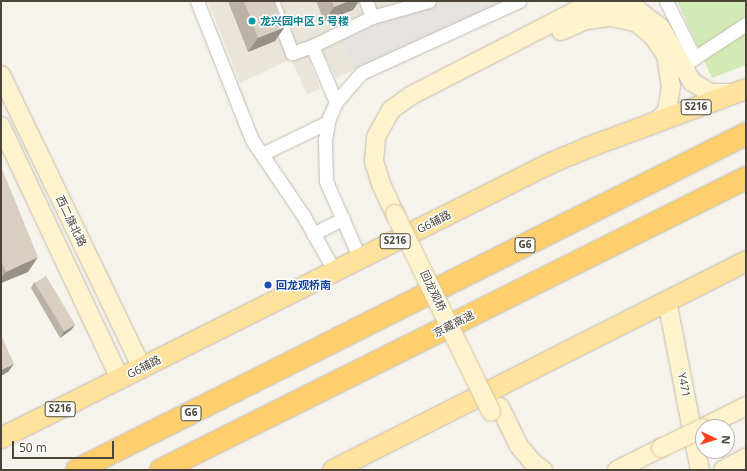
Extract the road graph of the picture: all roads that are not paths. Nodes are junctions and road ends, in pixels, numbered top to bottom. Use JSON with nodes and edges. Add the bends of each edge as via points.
{"nodes":[{"id":1,"x":197,"y":1,"type":"edge"},
{"id":2,"x":272,"y":1,"type":"edge"},
{"id":3,"x":366,"y":1,"type":"edge"},
{"id":4,"x":429,"y":1,"type":"edge"},
{"id":5,"x":519,"y":1,"type":"edge"},
{"id":6,"x":666,"y":1,"type":"edge"},
{"id":7,"x":372,"y":17,"type":"junction"},
{"id":8,"x":746,"y":24,"type":"edge"},
{"id":9,"x":312,"y":46,"type":"junction"},
{"id":10,"x":688,"y":61,"type":"junction"},
{"id":11,"x":1,"y":75,"type":"edge"},
{"id":12,"x":742,"y":90,"type":"edge"},
{"id":13,"x":336,"y":102,"type":"junction"},
{"id":14,"x":328,"y":122,"type":"junction"},
{"id":15,"x":653,"y":123,"type":"junction"},
{"id":16,"x":1,"y":126,"type":"edge"},
{"id":17,"x":746,"y":134,"type":"edge"},
{"id":18,"x":262,"y":154,"type":"junction"},
{"id":19,"x":746,"y":178,"type":"edge"},
{"id":20,"x":399,"y":212,"type":"junction"},
{"id":21,"x":343,"y":219,"type":"junction"},
{"id":22,"x":313,"y":234,"type":"junction"},
{"id":23,"x":541,"y":237,"type":"dead end"},
{"id":24,"x":360,"y":259,"type":"junction"},
{"id":25,"x":746,"y":261,"type":"edge"},
{"id":26,"x":335,"y":272,"type":"junction"},
{"id":27,"x":668,"y":301,"type":"junction"},
{"id":28,"x":304,"y":356,"type":"junction"},
{"id":29,"x":142,"y":368,"type":"junction"},
{"id":30,"x":120,"y":379,"type":"junction"},
{"id":31,"x":321,"y":391,"type":"junction"},
{"id":32,"x":746,"y":406,"type":"edge"},
{"id":33,"x":496,"y":410,"type":"junction"},
{"id":34,"x":746,"y":417,"type":"edge"},
{"id":35,"x":725,"y":419,"type":"edge"},
{"id":36,"x":735,"y":420,"type":"edge"},
{"id":37,"x":695,"y":436,"type":"edge"},
{"id":38,"x":1,"y":438,"type":"edge"},
{"id":39,"x":695,"y":441,"type":"edge"},
{"id":40,"x":662,"y":453,"type":"junction"},
{"id":41,"x":746,"y":458,"type":"edge"},
{"id":42,"x":78,"y":470,"type":"edge"},
{"id":43,"x":162,"y":470,"type":"edge"},
{"id":44,"x":195,"y":470,"type":"edge"},
{"id":45,"x":333,"y":470,"type":"edge"},
{"id":46,"x":524,"y":470,"type":"edge"},
{"id":47,"x":543,"y":470,"type":"edge"},
{"id":48,"x":617,"y":470,"type":"edge"},
{"id":49,"x":639,"y":470,"type":"edge"},
{"id":50,"x":700,"y":470,"type":"edge"},
{"id":51,"x":723,"y":470,"type":"edge"}],
"edges":[{"from":1,"to":18,"type":"street","via":[[252,140]]},
{"from":2,"to":9,"type":"street","via":[[292,53]]},
{"from":3,"to":7,"type":"street"},
{"from":4,"to":7,"type":"street"},
{"from":5,"to":13,"type":"street","via":[[361,73]]},
{"from":6,"to":10,"type":"street"},
{"from":7,"to":9,"type":"street"},
{"from":8,"to":10,"type":"street"},
{"from":9,"to":13,"type":"street"},
{"from":10,"to":12,"type":"main road","via":[[692,82],[706,92],[724,94]]},
{"from":10,"to":20,"type":"main road","via":[[655,21],[629,6],[602,3],[579,9],[419,91],[391,110],[376,137],[374,160],[377,172]]},
{"from":11,"to":29,"type":"main road","name":"西二旗北路"},
{"from":12,"to":15,"type":"main road","name":"G6辅路","number":"S216"},
{"from":13,"to":14,"type":"street"},
{"from":14,"to":18,"type":"street"},
{"from":14,"to":21,"type":"street","via":[[324,140],[326,181]]},
{"from":15,"to":20,"type":"main road","via":[[665,114],[670,96],[669,67],[660,45],[643,27],[632,21],[612,17],[586,20],[425,98],[402,114],[391,129],[386,156]]},
{"from":15,"to":24,"type":"main road","name":"G6辅路","number":"S216","via":[[549,164]]},
{"from":16,"to":30,"type":"main road","name":"西二旗北路"},
{"from":17,"to":28,"type":"highway","number":"G6"},
{"from":18,"to":22,"type":"street"},
{"from":19,"to":31,"type":"highway","name":"京藏高速"},
{"from":20,"to":33,"type":"main road","name":"回龙观桥"},
{"from":21,"to":22,"type":"street"},
{"from":21,"to":24,"type":"street"},
{"from":22,"to":26,"type":"street"},
{"from":23,"to":28,"type":"highway","number":"G6"},
{"from":24,"to":26,"type":"main road","name":"G6辅路","number":"S216"},
{"from":25,"to":27,"type":"main road"},
{"from":26,"to":29,"type":"main road","name":"G6辅路","number":"S216"},
{"from":27,"to":45,"type":"main road"},
{"from":27,"to":50,"type":"main road","name":"Y471"},
{"from":28,"to":42,"type":"highway","number":"G6"},
{"from":29,"to":30,"type":"main road","name":"G6辅路","number":"S216"},
{"from":30,"to":38,"type":"main road","name":"G6辅路","number":"S216"},
{"from":31,"to":43,"type":"highway","name":"京藏高速"},
{"from":31,"to":44,"type":"highway"},
{"from":32,"to":35,"type":"main road"},
{"from":33,"to":46,"type":"main road","via":[[510,448]]},
{"from":33,"to":47,"type":"main road","via":[[534,464]]},
{"from":34,"to":36,"type":"main road"},
{"from":37,"to":40,"type":"main road","bridge":true},
{"from":39,"to":40,"type":"main road"},
{"from":40,"to":48,"type":"main road"},
{"from":40,"to":49,"type":"main road"},
{"from":41,"to":51,"type":"main road"}]}
